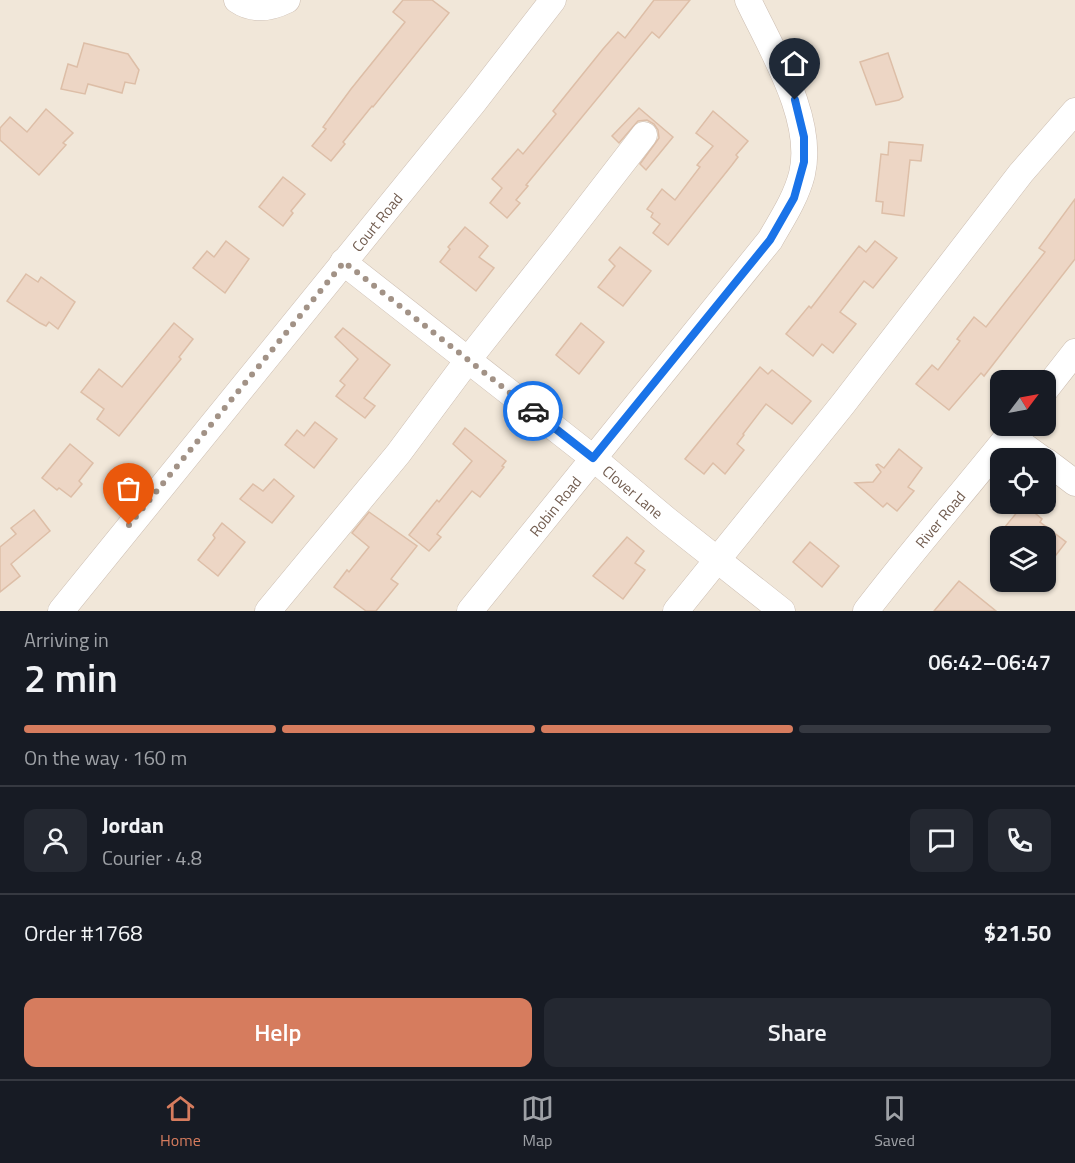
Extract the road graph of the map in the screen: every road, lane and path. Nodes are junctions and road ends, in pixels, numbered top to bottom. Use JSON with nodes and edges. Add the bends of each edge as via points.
{"nodes":[{"id":1,"x":237,"y":0,"type":"edge"},
{"id":2,"x":287,"y":0,"type":"edge"},
{"id":3,"x":553,"y":0,"type":"edge"},
{"id":4,"x":748,"y":0,"type":"edge"},
{"id":5,"x":1075,"y":111,"type":"edge"},
{"id":6,"x":644,"y":135,"type":"dead end"},
{"id":7,"x":344,"y":262,"type":"junction"},
{"id":8,"x":1075,"y":352,"type":"edge"},
{"id":9,"x":468,"y":360,"type":"junction"},
{"id":10,"x":1056,"y":376,"type":"edge"},
{"id":11,"x":1008,"y":436,"type":"edge"},
{"id":12,"x":1019,"y":436,"type":"edge"},
{"id":13,"x":1032,"y":448,"type":"edge"},
{"id":14,"x":593,"y":458,"type":"junction"},
{"id":15,"x":1056,"y":469,"type":"edge"},
{"id":16,"x":1075,"y":483,"type":"edge"},
{"id":17,"x":717,"y":560,"type":"junction"},
{"id":18,"x":61,"y":611,"type":"edge"},
{"id":19,"x":268,"y":611,"type":"edge"},
{"id":20,"x":470,"y":611,"type":"edge"},
{"id":21,"x":676,"y":611,"type":"edge"},
{"id":22,"x":782,"y":611,"type":"edge"},
{"id":23,"x":866,"y":611,"type":"edge"}],
"edges":[{"from":1,"to":2,"type":"street","via":[[256,8],[272,7]]},
{"from":3,"to":7,"type":"street","name":"Court Road"},
{"from":4,"to":14,"type":"street","name":"Robin Road","via":[[799,112],[804,162],[797,190],[770,240]]},
{"from":5,"to":17,"type":"street","via":[[1021,173]]},
{"from":6,"to":9,"type":"street"},
{"from":7,"to":9,"type":"street","name":"Clover Lane"},
{"from":7,"to":18,"type":"street","name":"Court Road"},
{"from":8,"to":10,"type":"street"},
{"from":9,"to":14,"type":"street","name":"Clover Lane"},
{"from":9,"to":19,"type":"street","via":[[398,454]]},
{"from":11,"to":23,"type":"street","name":"River Road"},
{"from":12,"to":13,"type":"street"},
{"from":14,"to":17,"type":"street","name":"Clover Lane"},
{"from":14,"to":20,"type":"street","name":"Robin Road"},
{"from":15,"to":16,"type":"street"},
{"from":17,"to":21,"type":"street"},
{"from":17,"to":22,"type":"street","name":"Clover Lane"}]}
